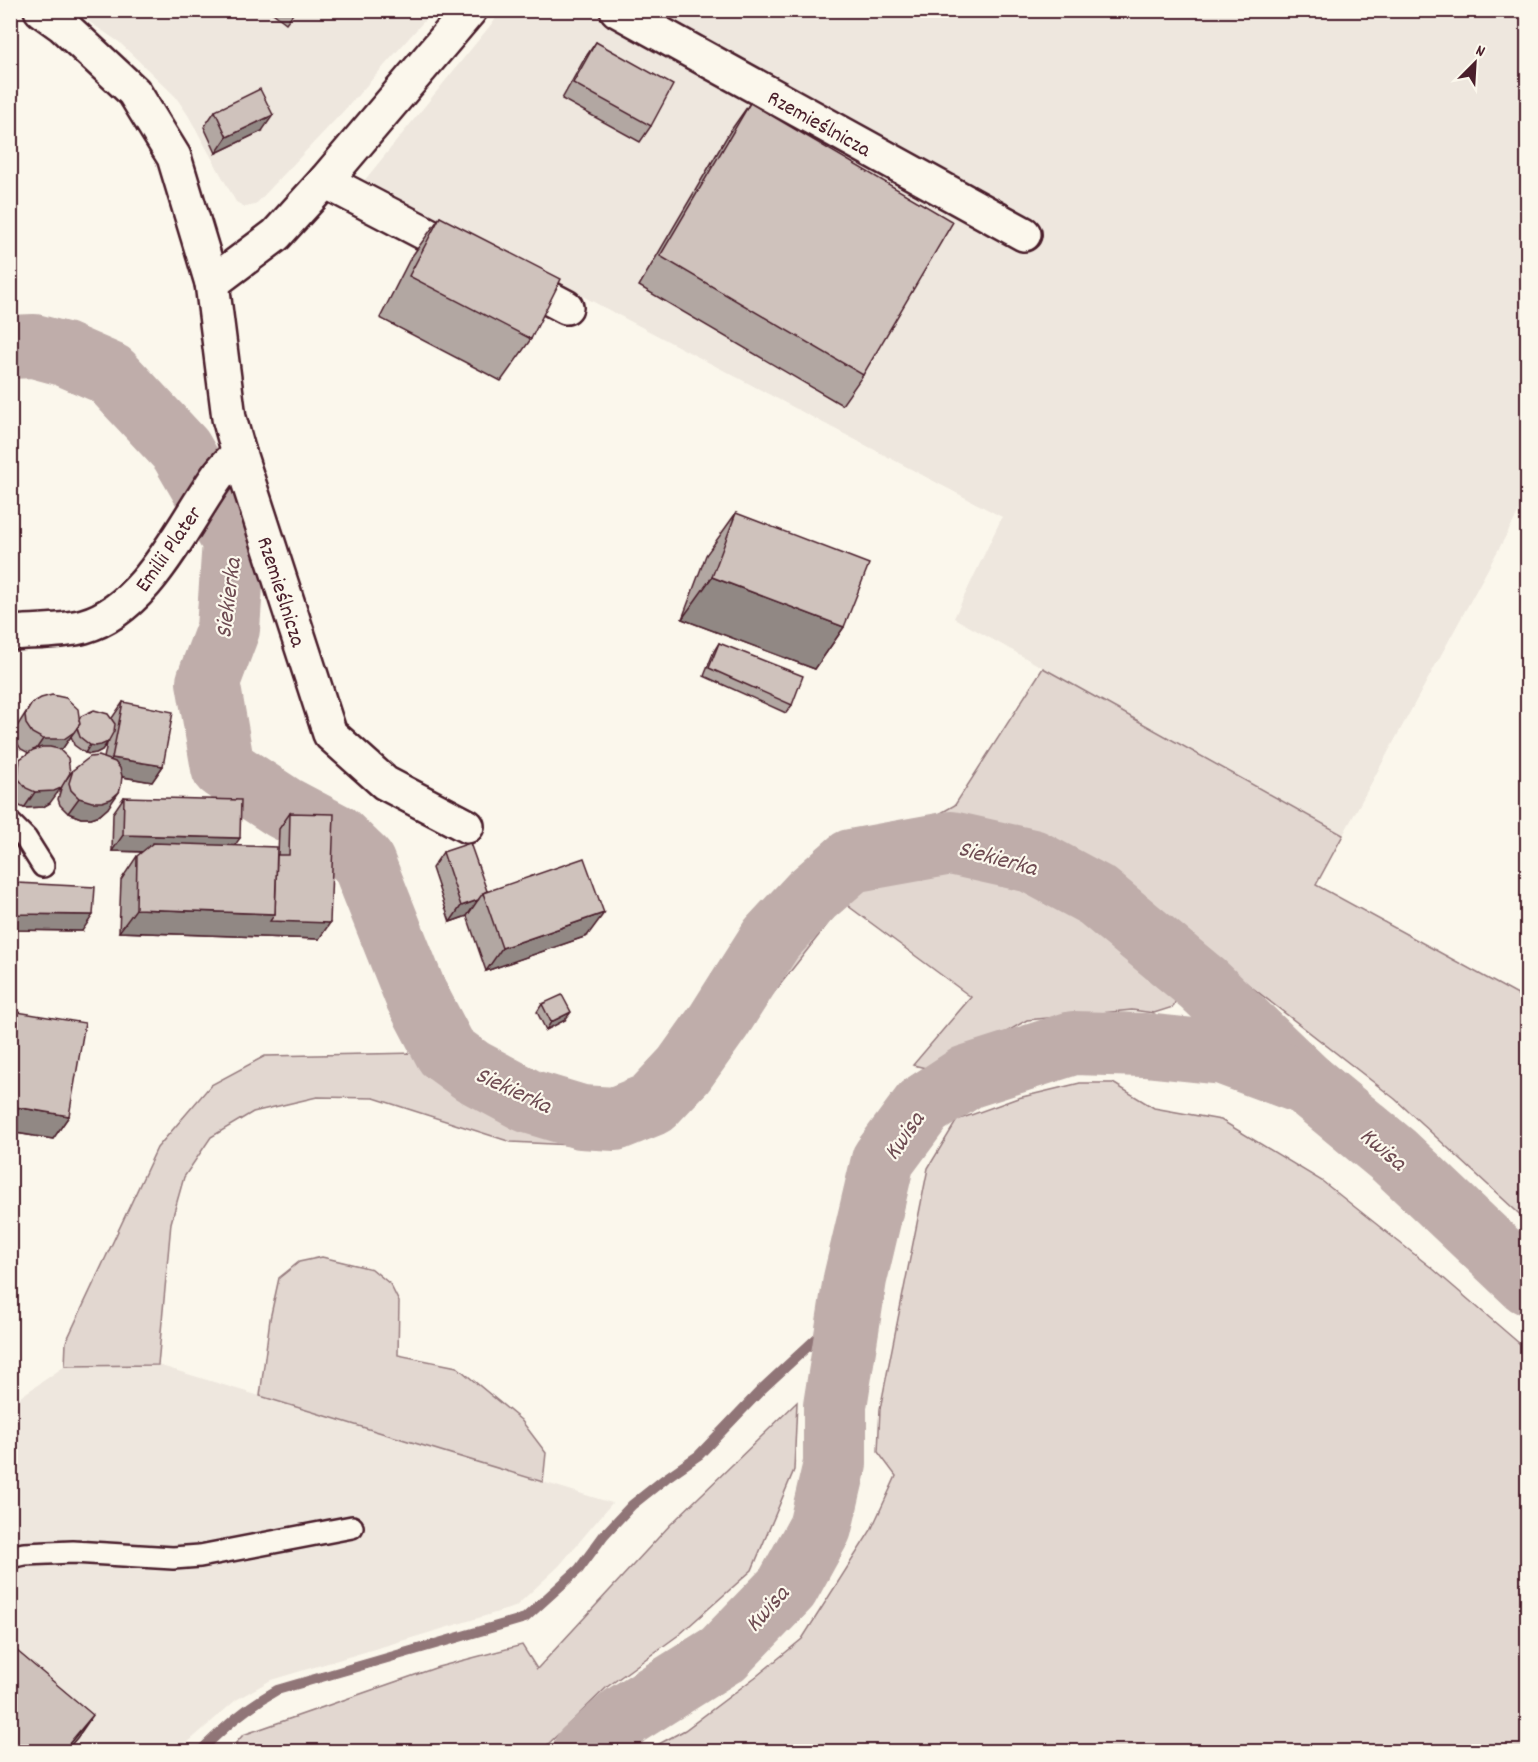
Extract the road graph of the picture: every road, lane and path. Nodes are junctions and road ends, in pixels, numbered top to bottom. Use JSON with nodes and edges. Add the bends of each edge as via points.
{"nodes":[{"id":1,"x":41,"y":10,"type":"edge"},
{"id":2,"x":470,"y":10,"type":"edge"},
{"id":3,"x":617,"y":10,"type":"edge"},
{"id":4,"x":325,"y":181,"type":"junction"},
{"id":5,"x":1024,"y":234,"type":"dead end"},
{"id":6,"x":212,"y":283,"type":"junction"},
{"id":7,"x":566,"y":307,"type":"dead end"},
{"id":8,"x":228,"y":464,"type":"junction"},
{"id":9,"x":10,"y":633,"type":"edge"},
{"id":10,"x":10,"y":823,"type":"edge"},
{"id":11,"x":467,"y":826,"type":"dead end"},
{"id":12,"x":43,"y":866,"type":"dead end"},
{"id":13,"x":352,"y":1527,"type":"dead end"},
{"id":14,"x":10,"y":1557,"type":"edge"}],
"edges":[{"from":1,"to":6,"type":"street","name":"Rzemieślnicza","via":[[134,92],[174,157]]},
{"from":2,"to":4,"type":"street"},
{"from":3,"to":5,"type":"street","name":"Rzemieślnicza"},
{"from":4,"to":6,"type":"street","via":[[276,235]]},
{"from":4,"to":7,"type":"street"},
{"from":6,"to":8,"type":"street","name":"Rzemieślnicza","via":[[229,418]]},
{"from":8,"to":9,"type":"street","name":"Emilii Plater","via":[[128,602],[86,626]]},
{"from":8,"to":11,"type":"street","name":"Rzemieślnicza","via":[[330,734],[385,783]]},
{"from":10,"to":12,"type":"lane"},
{"from":13,"to":14,"type":"lane","via":[[200,1556],[73,1552]]}]}
